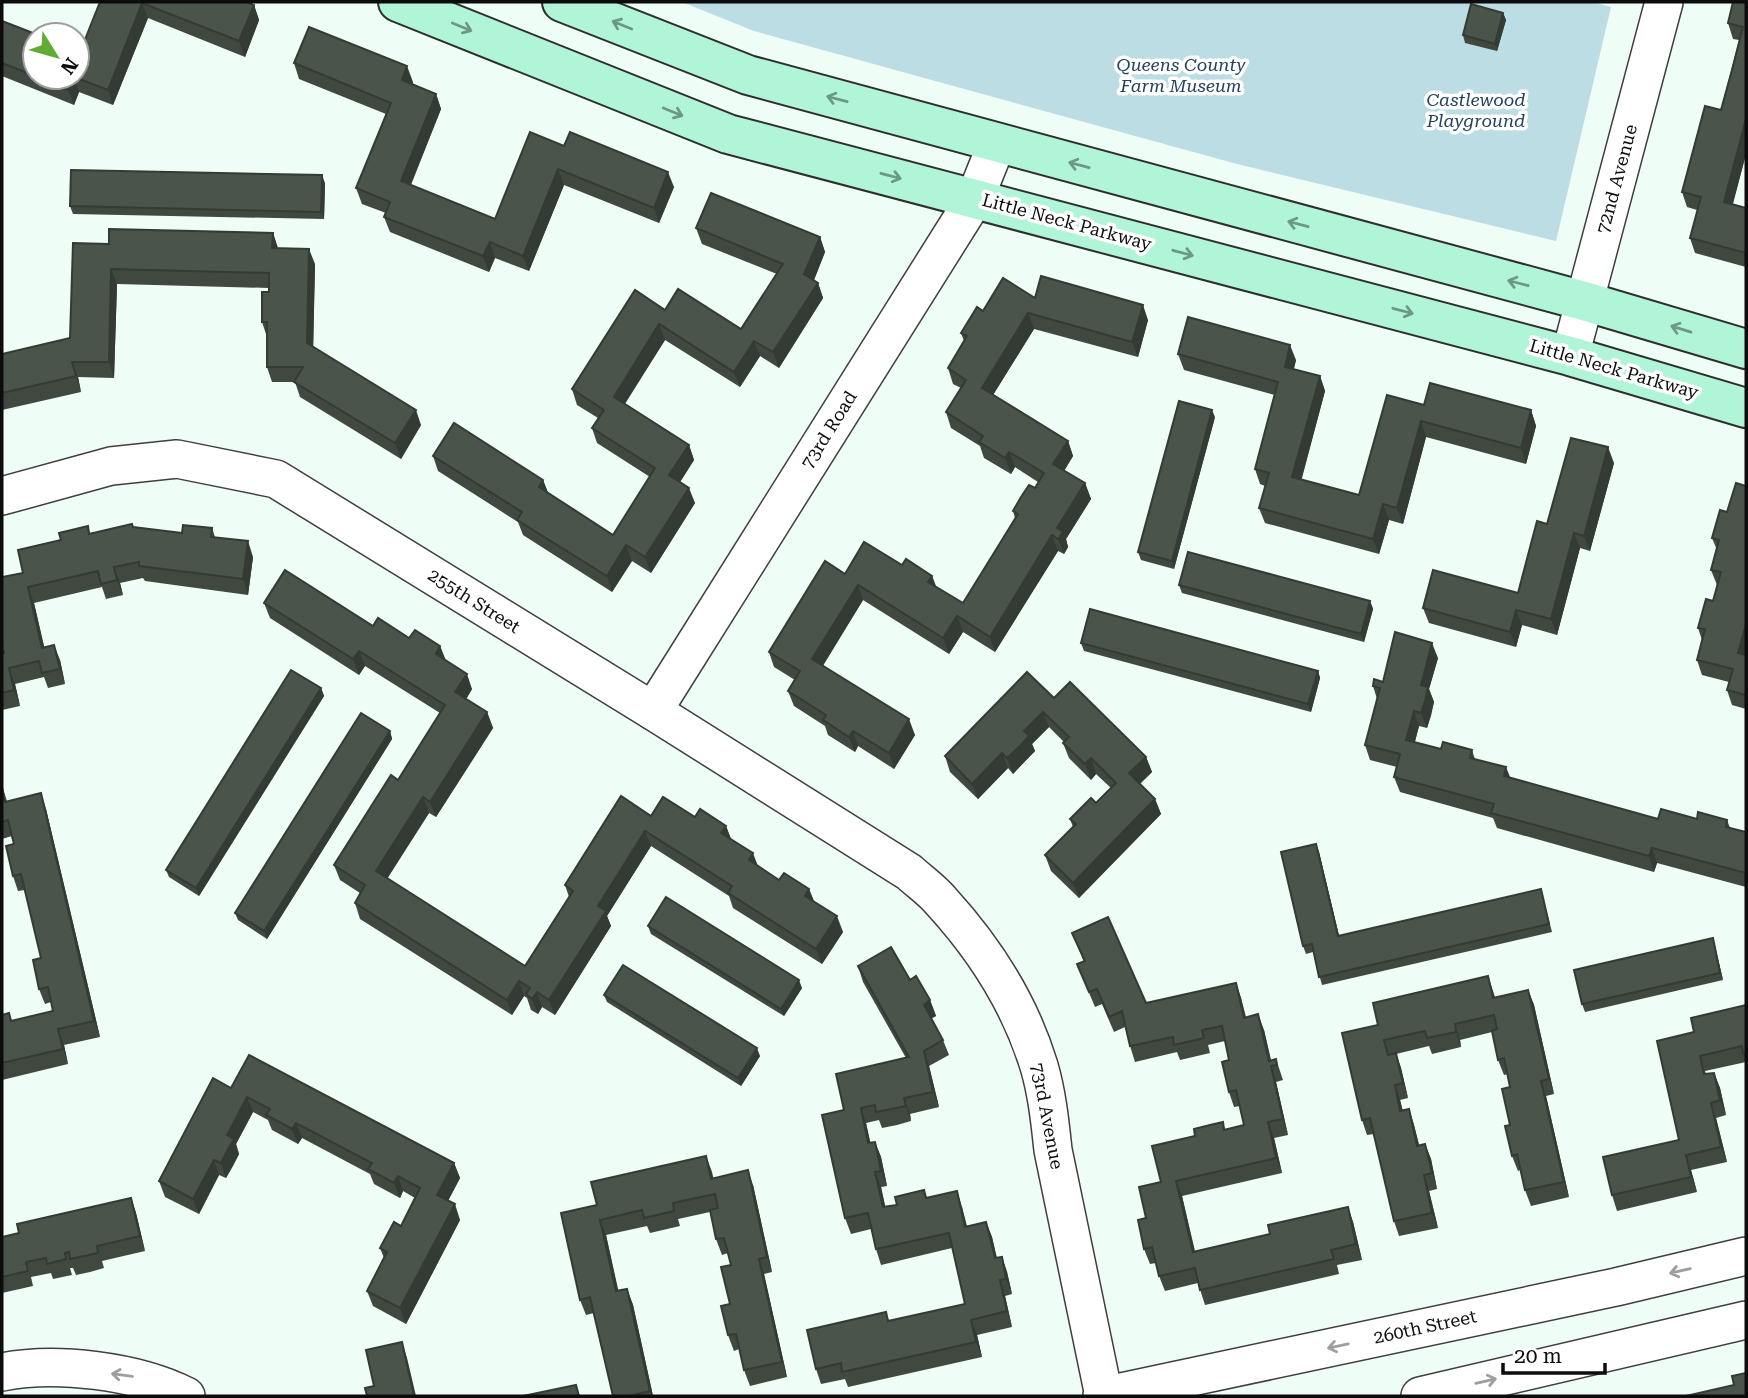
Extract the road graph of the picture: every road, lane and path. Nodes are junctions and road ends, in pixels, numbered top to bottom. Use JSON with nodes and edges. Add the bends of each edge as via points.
{"nodes":[{"id":1,"x":398,"y":2,"type":"edge"},
{"id":2,"x":562,"y":2,"type":"edge"},
{"id":3,"x":1664,"y":2,"type":"edge"},
{"id":4,"x":997,"y":143,"type":"junction"},
{"id":5,"x":975,"y":198,"type":"junction"},
{"id":6,"x":1584,"y":301,"type":"junction"},
{"id":7,"x":1746,"y":349,"type":"edge"},
{"id":8,"x":1570,"y":356,"type":"junction"},
{"id":9,"x":1746,"y":408,"type":"edge"},
{"id":10,"x":2,"y":496,"type":"edge"},
{"id":11,"x":653,"y":712,"type":"junction"},
{"id":12,"x":909,"y":872,"type":"joint"},
{"id":13,"x":1746,"y":1256,"type":"edge"},
{"id":14,"x":1746,"y":1321,"type":"edge"},
{"id":15,"x":2,"y":1372,"type":"edge"},
{"id":16,"x":186,"y":1396,"type":"edge"},
{"id":17,"x":1103,"y":1396,"type":"edge"},
{"id":18,"x":1420,"y":1396,"type":"edge"}],
"edges":[{"from":1,"to":5,"type":"main road","name":"Little Neck Parkway","one_way":true,"via":[[728,134]]},
{"from":4,"to":2,"type":"main road","one_way":true,"via":[[748,75]]},
{"from":3,"to":6,"type":"street","name":"72nd Avenue"},
{"from":4,"to":5,"type":"street","name":"73rd Road"},
{"from":6,"to":4,"type":"main road","one_way":true},
{"from":5,"to":8,"type":"main road","name":"Little Neck Parkway","one_way":true},
{"from":5,"to":11,"type":"street","name":"73rd Road"},
{"from":7,"to":6,"type":"main road","one_way":true},
{"from":6,"to":8,"type":"street","name":"72nd Avenue"},
{"from":8,"to":9,"type":"main road","name":"Little Neck Parkway"},
{"from":10,"to":11,"type":"street","name":"255th Street","via":[[111,466],[177,459],[276,479]]},
{"from":11,"to":12,"type":"street","name":"255th Street"},
{"from":12,"to":17,"type":"street","name":"73rd Avenue","via":[[940,900],[990,960],[1013,1001],[1038,1066]]},
{"from":13,"to":17,"type":"street","name":"260th Street","one_way":true},
{"from":18,"to":14,"type":"street","one_way":true},
{"from":16,"to":15,"type":"street","one_way":true,"via":[[109,1373],[60,1367]]}]}
